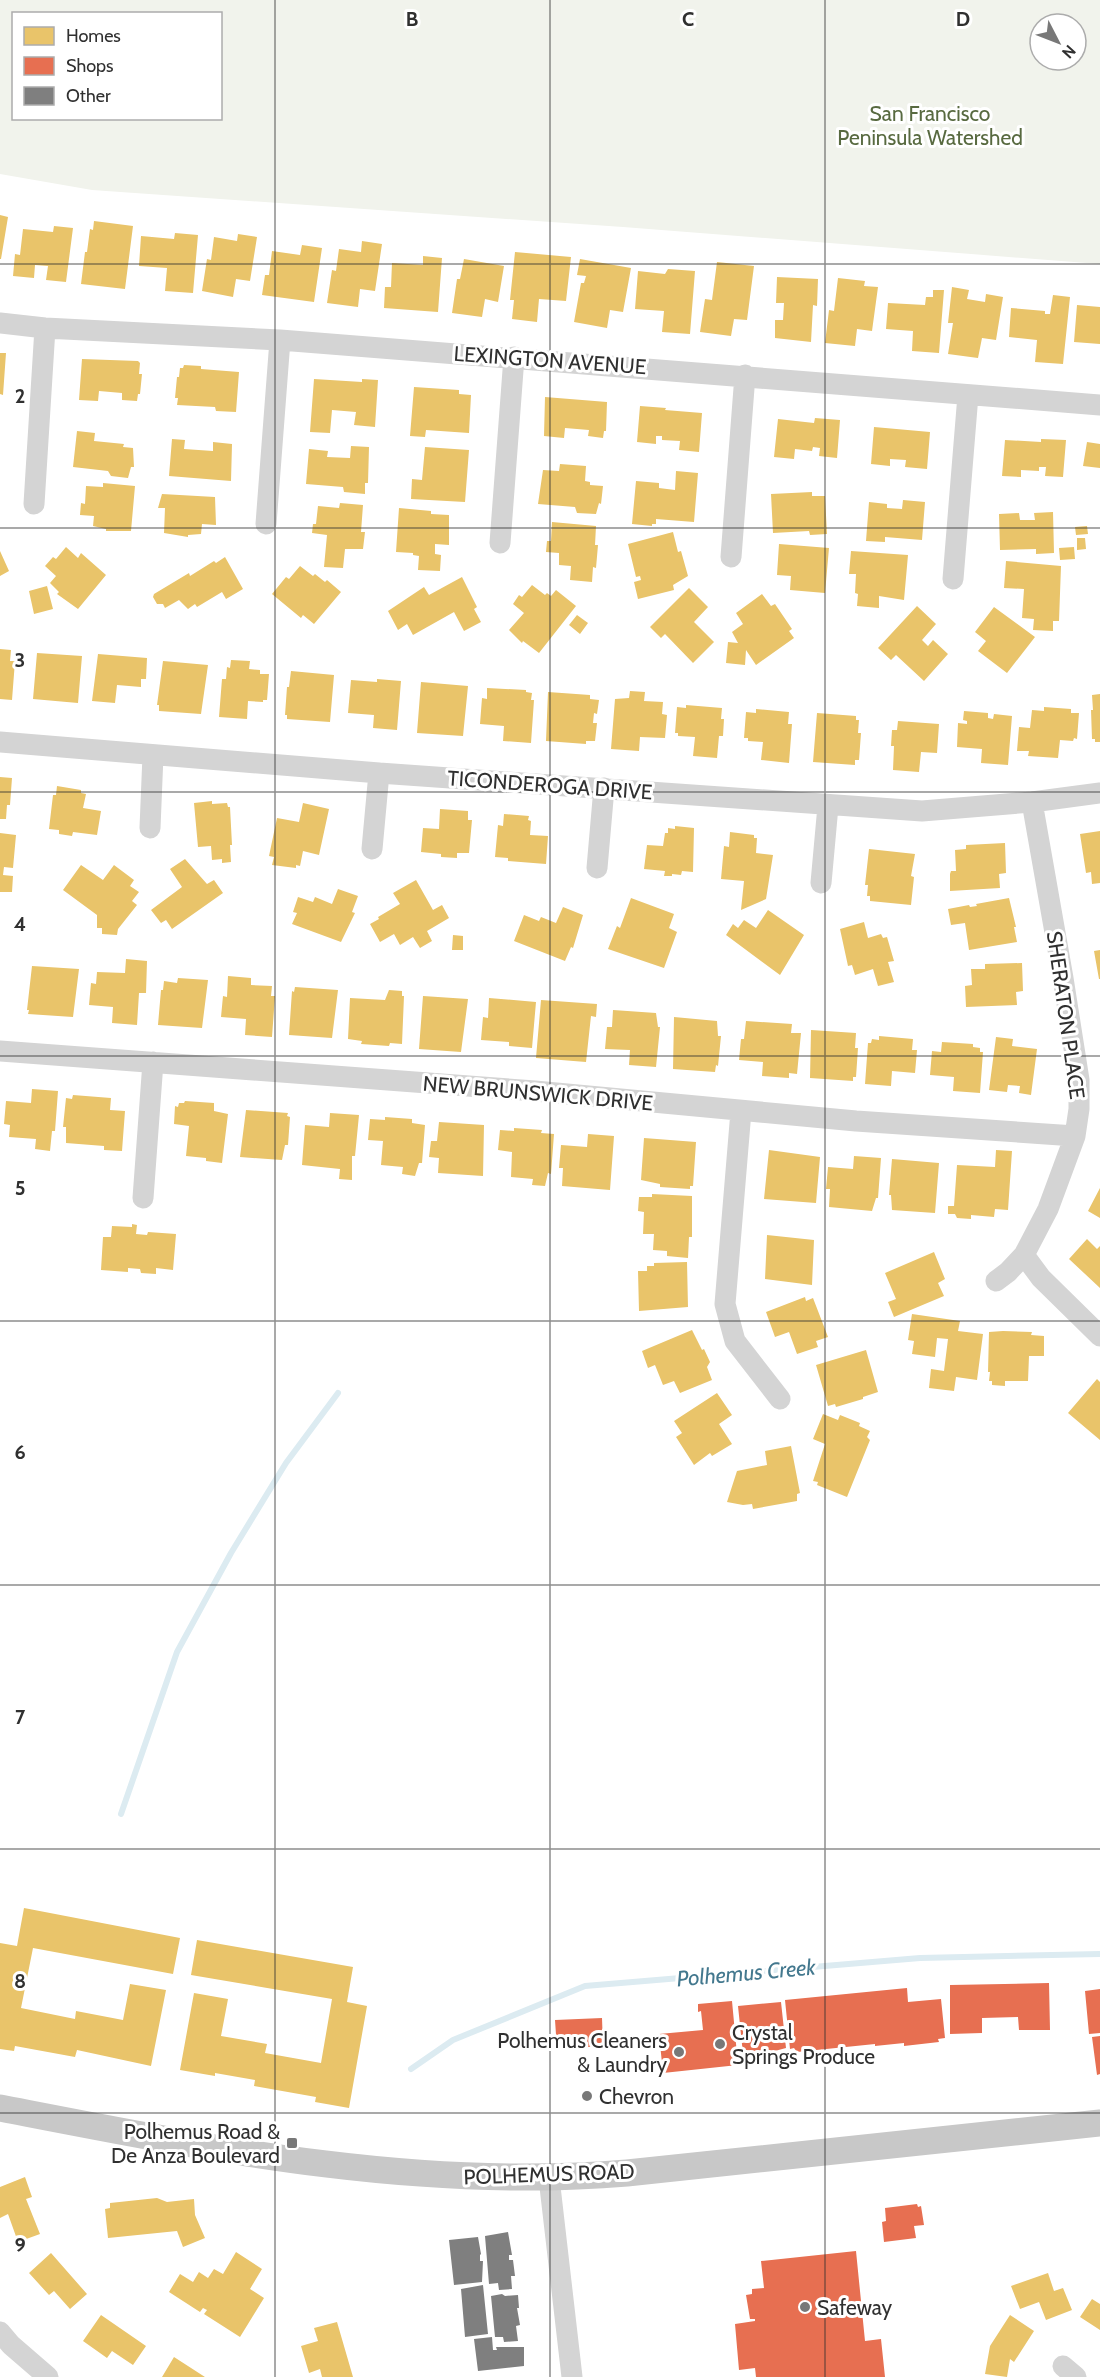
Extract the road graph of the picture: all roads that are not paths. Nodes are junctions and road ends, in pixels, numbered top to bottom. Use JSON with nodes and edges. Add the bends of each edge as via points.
{"nodes":[{"id":1,"x":0,"y":323,"type":"edge"},
{"id":2,"x":45,"y":328,"type":"junction"},
{"id":3,"x":280,"y":340,"type":"junction"},
{"id":4,"x":514,"y":357,"type":"junction"},
{"id":5,"x":745,"y":375,"type":"junction"},
{"id":6,"x":968,"y":395,"type":"junction"},
{"id":7,"x":1100,"y":405,"type":"edge"},
{"id":8,"x":34,"y":504,"type":"dead end"},
{"id":9,"x":266,"y":524,"type":"dead end"},
{"id":10,"x":500,"y":543,"type":"dead end"},
{"id":11,"x":731,"y":557,"type":"dead end"},
{"id":12,"x":953,"y":579,"type":"dead end"},
{"id":13,"x":0,"y":742,"type":"edge"},
{"id":14,"x":153,"y":755,"type":"junction"},
{"id":15,"x":379,"y":773,"type":"junction"},
{"id":16,"x":604,"y":788,"type":"junction"},
{"id":17,"x":1100,"y":793,"type":"edge"},
{"id":18,"x":1032,"y":802,"type":"junction"},
{"id":19,"x":828,"y":806,"type":"junction"},
{"id":20,"x":150,"y":828,"type":"dead end"},
{"id":21,"x":372,"y":849,"type":"dead end"},
{"id":22,"x":597,"y":868,"type":"dead end"},
{"id":23,"x":821,"y":883,"type":"dead end"},
{"id":24,"x":0,"y":1051,"type":"edge"},
{"id":25,"x":153,"y":1062,"type":"junction"},
{"id":26,"x":741,"y":1111,"type":"junction"},
{"id":27,"x":1075,"y":1136,"type":"junction"},
{"id":28,"x":143,"y":1198,"type":"dead end"},
{"id":29,"x":1024,"y":1256,"type":"junction"},
{"id":30,"x":996,"y":1281,"type":"dead end"},
{"id":31,"x":1100,"y":1336,"type":"edge"},
{"id":32,"x":780,"y":1399,"type":"dead end"},
{"id":33,"x":0,"y":2108,"type":"edge"},
{"id":34,"x":1100,"y":2123,"type":"edge"},
{"id":35,"x":549,"y":2178,"type":"junction"},
{"id":36,"x":0,"y":2332,"type":"edge"},
{"id":37,"x":48,"y":2377,"type":"edge"},
{"id":38,"x":572,"y":2377,"type":"edge"}],
"edges":[{"from":1,"to":2,"type":"street","name":"LEXINGTON AVENUE"},
{"from":2,"to":3,"type":"street","name":"LEXINGTON AVENUE"},
{"from":2,"to":8,"type":"street"},
{"from":3,"to":4,"type":"street","name":"LEXINGTON AVENUE"},
{"from":3,"to":9,"type":"street"},
{"from":4,"to":5,"type":"street","name":"LEXINGTON AVENUE"},
{"from":4,"to":10,"type":"street"},
{"from":5,"to":6,"type":"street","name":"LEXINGTON AVENUE"},
{"from":5,"to":11,"type":"street"},
{"from":6,"to":7,"type":"street","name":"LEXINGTON AVENUE"},
{"from":6,"to":12,"type":"street"},
{"from":13,"to":14,"type":"street","name":"TICONDEROGA DRIVE"},
{"from":14,"to":15,"type":"street","name":"TICONDEROGA DRIVE"},
{"from":14,"to":20,"type":"street"},
{"from":15,"to":16,"type":"street","name":"TICONDEROGA DRIVE"},
{"from":15,"to":21,"type":"street"},
{"from":16,"to":19,"type":"street","name":"TICONDEROGA DRIVE"},
{"from":16,"to":22,"type":"street"},
{"from":17,"to":18,"type":"street","name":"TICONDEROGA DRIVE"},
{"from":18,"to":19,"type":"street","name":"TICONDEROGA DRIVE","via":[[922,811]]},
{"from":18,"to":27,"type":"street","name":"SHERATON PLACE","via":[[1079,1080]]},
{"from":19,"to":23,"type":"street"},
{"from":24,"to":25,"type":"street","name":"NEW BRUNSWICK DRIVE"},
{"from":25,"to":26,"type":"street","name":"NEW BRUNSWICK DRIVE"},
{"from":25,"to":28,"type":"street"},
{"from":26,"to":27,"type":"street","name":"NEW BRUNSWICK DRIVE"},
{"from":26,"to":32,"type":"street","via":[[725,1304],[735,1341]]},
{"from":27,"to":29,"type":"street","name":"SHERATON PLACE","via":[[1048,1209]]},
{"from":29,"to":30,"type":"street","name":"SHERATON PLACE"},
{"from":29,"to":31,"type":"street"},
{"from":33,"to":35,"type":"main road","name":"POLHEMUS ROAD","via":[[296,2161],[448,2176]]},
{"from":34,"to":35,"type":"main road","name":"POLHEMUS ROAD"},
{"from":35,"to":38,"type":"street"},
{"from":36,"to":37,"type":"street"}]}
